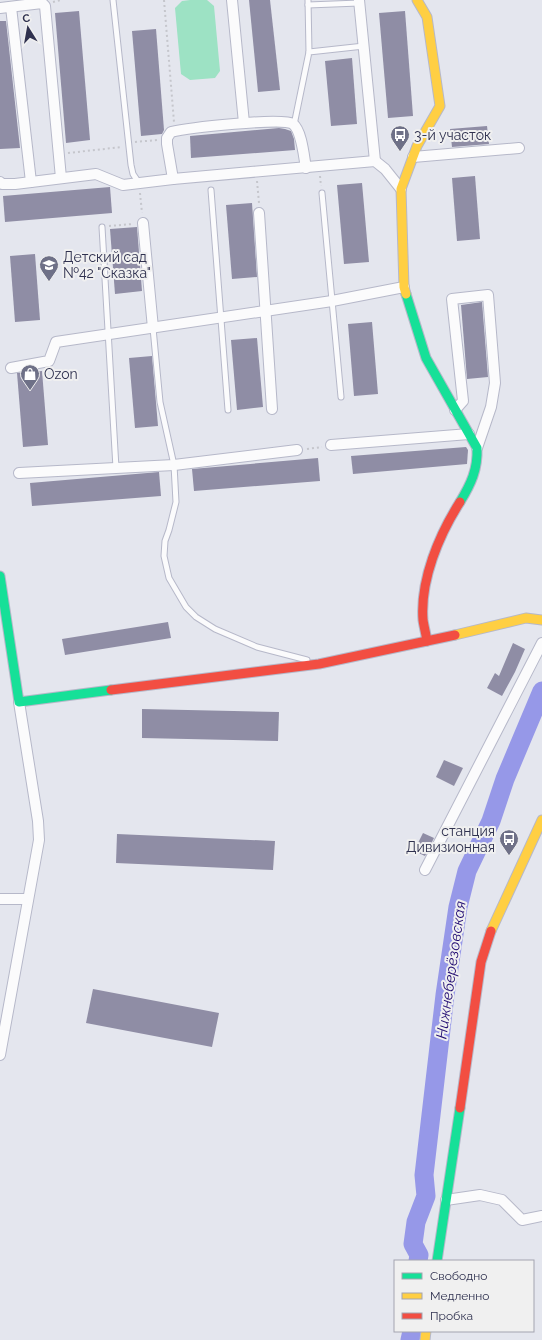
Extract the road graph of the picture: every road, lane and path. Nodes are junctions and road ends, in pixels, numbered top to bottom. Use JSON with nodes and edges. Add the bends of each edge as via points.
{"nodes":[{"id":1,"x":113,"y":0,"type":"edge"},
{"id":2,"x":164,"y":0,"type":"edge"},
{"id":3,"x":232,"y":0,"type":"edge"},
{"id":4,"x":417,"y":0,"type":"edge"},
{"id":5,"x":359,"y":1,"type":"edge"},
{"id":6,"x":308,"y":3,"type":"edge"},
{"id":7,"x":11,"y":7,"type":"junction"},
{"id":8,"x":0,"y":8,"type":"edge"},
{"id":9,"x":364,"y":46,"type":"junction"},
{"id":10,"x":309,"y":52,"type":"junction"},
{"id":11,"x":244,"y":123,"type":"junction"},
{"id":12,"x":294,"y":125,"type":"junction"},
{"id":13,"x":171,"y":135,"type":"junction"},
{"id":14,"x":128,"y":145,"type":"junction"},
{"id":15,"x":519,"y":148,"type":"dead end"},
{"id":16,"x":59,"y":154,"type":"junction"},
{"id":17,"x":413,"y":157,"type":"junction"},
{"id":18,"x":375,"y":161,"type":"junction"},
{"id":19,"x":319,"y":167,"type":"junction"},
{"id":20,"x":306,"y":168,"type":"junction"},
{"id":21,"x":257,"y":172,"type":"junction"},
{"id":22,"x":61,"y":178,"type":"junction"},
{"id":23,"x":173,"y":179,"type":"junction"},
{"id":24,"x":0,"y":182,"type":"edge"},
{"id":25,"x":31,"y":182,"type":"junction"},
{"id":26,"x":139,"y":183,"type":"junction"},
{"id":27,"x":401,"y":189,"type":"junction"},
{"id":28,"x":211,"y":190,"type":"dead end"},
{"id":29,"x":322,"y":193,"type":"joint"},
{"id":30,"x":259,"y":213,"type":"joint"},
{"id":31,"x":143,"y":223,"type":"junction"},
{"id":32,"x":102,"y":227,"type":"joint"},
{"id":33,"x":404,"y":287,"type":"junction"},
{"id":34,"x":332,"y":302,"type":"junction"},
{"id":35,"x":266,"y":312,"type":"junction"},
{"id":36,"x":220,"y":318,"type":"junction"},
{"id":37,"x":153,"y":328,"type":"junction"},
{"id":38,"x":107,"y":335,"type":"junction"},
{"id":39,"x":11,"y":368,"type":"dead end"},
{"id":40,"x":341,"y":396,"type":"dead end"},
{"id":41,"x":272,"y":408,"type":"dead end"},
{"id":42,"x":228,"y":410,"type":"dead end"},
{"id":43,"x":455,"y":410,"type":"junction"},
{"id":44,"x":469,"y":434,"type":"junction"},
{"id":45,"x":331,"y":445,"type":"joint"},
{"id":46,"x":477,"y":448,"type":"junction"},
{"id":47,"x":296,"y":450,"type":"joint"},
{"id":48,"x":174,"y":465,"type":"junction"},
{"id":49,"x":116,"y":468,"type":"junction"},
{"id":50,"x":19,"y":473,"type":"dead end"},
{"id":51,"x":0,"y":576,"type":"edge"},
{"id":52,"x":542,"y":620,"type":"edge"},
{"id":53,"x":427,"y":641,"type":"junction"},
{"id":54,"x":542,"y":643,"type":"edge"},
{"id":55,"x":319,"y":664,"type":"junction"},
{"id":56,"x":19,"y":702,"type":"junction"},
{"id":57,"x":542,"y":820,"type":"edge"},
{"id":58,"x":425,"y":870,"type":"dead end"},
{"id":59,"x":28,"y":898,"type":"junction"},
{"id":60,"x":0,"y":899,"type":"edge"},
{"id":61,"x":0,"y":1055,"type":"edge"},
{"id":62,"x":446,"y":1200,"type":"junction"},
{"id":63,"x":542,"y":1216,"type":"edge"},
{"id":64,"x":437,"y":1260,"type":"edge"}],
"edges":[{"from":1,"to":14,"type":"lane"},
{"from":2,"to":13,"type":"path"},
{"from":3,"to":11,"type":"street"},
{"from":4,"to":17,"type":"street","via":[[427,17],[440,106]]},
{"from":5,"to":6,"type":"lane"},
{"from":5,"to":9,"type":"street"},
{"from":6,"to":10,"type":"lane"},
{"from":7,"to":8,"type":"street"},
{"from":7,"to":16,"type":"street","via":[[42,3],[46,6]]},
{"from":7,"to":25,"type":"street"},
{"from":9,"to":10,"type":"lane"},
{"from":9,"to":18,"type":"street"},
{"from":10,"to":12,"type":"lane"},
{"from":11,"to":12,"type":"street","via":[[281,122]]},
{"from":11,"to":13,"type":"street"},
{"from":12,"to":20,"type":"street","via":[[299,134]]},
{"from":13,"to":14,"type":"path"},
{"from":13,"to":23,"type":"street"},
{"from":14,"to":16,"type":"path"},
{"from":14,"to":26,"type":"lane","via":[[133,174]]},
{"from":15,"to":17,"type":"street"},
{"from":16,"to":22,"type":"street"},
{"from":17,"to":27,"type":"street"},
{"from":18,"to":19,"type":"street"},
{"from":18,"to":27,"type":"street"},
{"from":19,"to":20,"type":"street"},
{"from":19,"to":29,"type":"path"},
{"from":20,"to":21,"type":"street"},
{"from":21,"to":23,"type":"street"},
{"from":21,"to":30,"type":"path"},
{"from":22,"to":25,"type":"street"},
{"from":22,"to":26,"type":"street","via":[[96,174],[123,185]]},
{"from":23,"to":26,"type":"street"},
{"from":24,"to":25,"type":"street"},
{"from":26,"to":31,"type":"path"},
{"from":27,"to":33,"type":"street"},
{"from":28,"to":36,"type":"lane"},
{"from":29,"to":34,"type":"lane"},
{"from":30,"to":35,"type":"street"},
{"from":31,"to":32,"type":"path"},
{"from":31,"to":37,"type":"street"},
{"from":32,"to":38,"type":"lane"},
{"from":33,"to":34,"type":"street"},
{"from":33,"to":43,"type":"street","via":[[424,353]]},
{"from":34,"to":35,"type":"street"},
{"from":34,"to":40,"type":"lane"},
{"from":35,"to":36,"type":"street"},
{"from":35,"to":41,"type":"street"},
{"from":36,"to":37,"type":"street"},
{"from":36,"to":42,"type":"lane"},
{"from":37,"to":38,"type":"street"},
{"from":37,"to":48,"type":"lane","via":[[160,402]]},
{"from":38,"to":39,"type":"street","via":[[56,342],[49,361]]},
{"from":38,"to":49,"type":"lane"},
{"from":43,"to":44,"type":"street"},
{"from":43,"to":46,"type":"street","via":[[463,401],[452,298],[488,295],[495,383],[491,407]]},
{"from":44,"to":45,"type":"street"},
{"from":44,"to":46,"type":"street"},
{"from":45,"to":47,"type":"path"},
{"from":46,"to":53,"type":"street","via":[[474,474],[444,531],[425,591],[422,618]]},
{"from":47,"to":48,"type":"street"},
{"from":48,"to":49,"type":"street"},
{"from":48,"to":55,"type":"lane","via":[[176,502],[165,541],[164,556],[169,578],[186,607],[196,618],[236,640]]},
{"from":49,"to":50,"type":"street"},
{"from":51,"to":56,"type":"street"},
{"from":52,"to":53,"type":"street","via":[[526,618]]},
{"from":53,"to":55,"type":"street"},
{"from":54,"to":58,"type":"street"},
{"from":55,"to":56,"type":"street"},
{"from":56,"to":59,"type":"street","via":[[39,840]]},
{"from":57,"to":62,"type":"street","via":[[490,933],[481,962]]},
{"from":59,"to":60,"type":"street"},
{"from":59,"to":61,"type":"street"},
{"from":62,"to":63,"type":"street","via":[[480,1195],[502,1200],[522,1220]]},
{"from":62,"to":64,"type":"street"}]}
